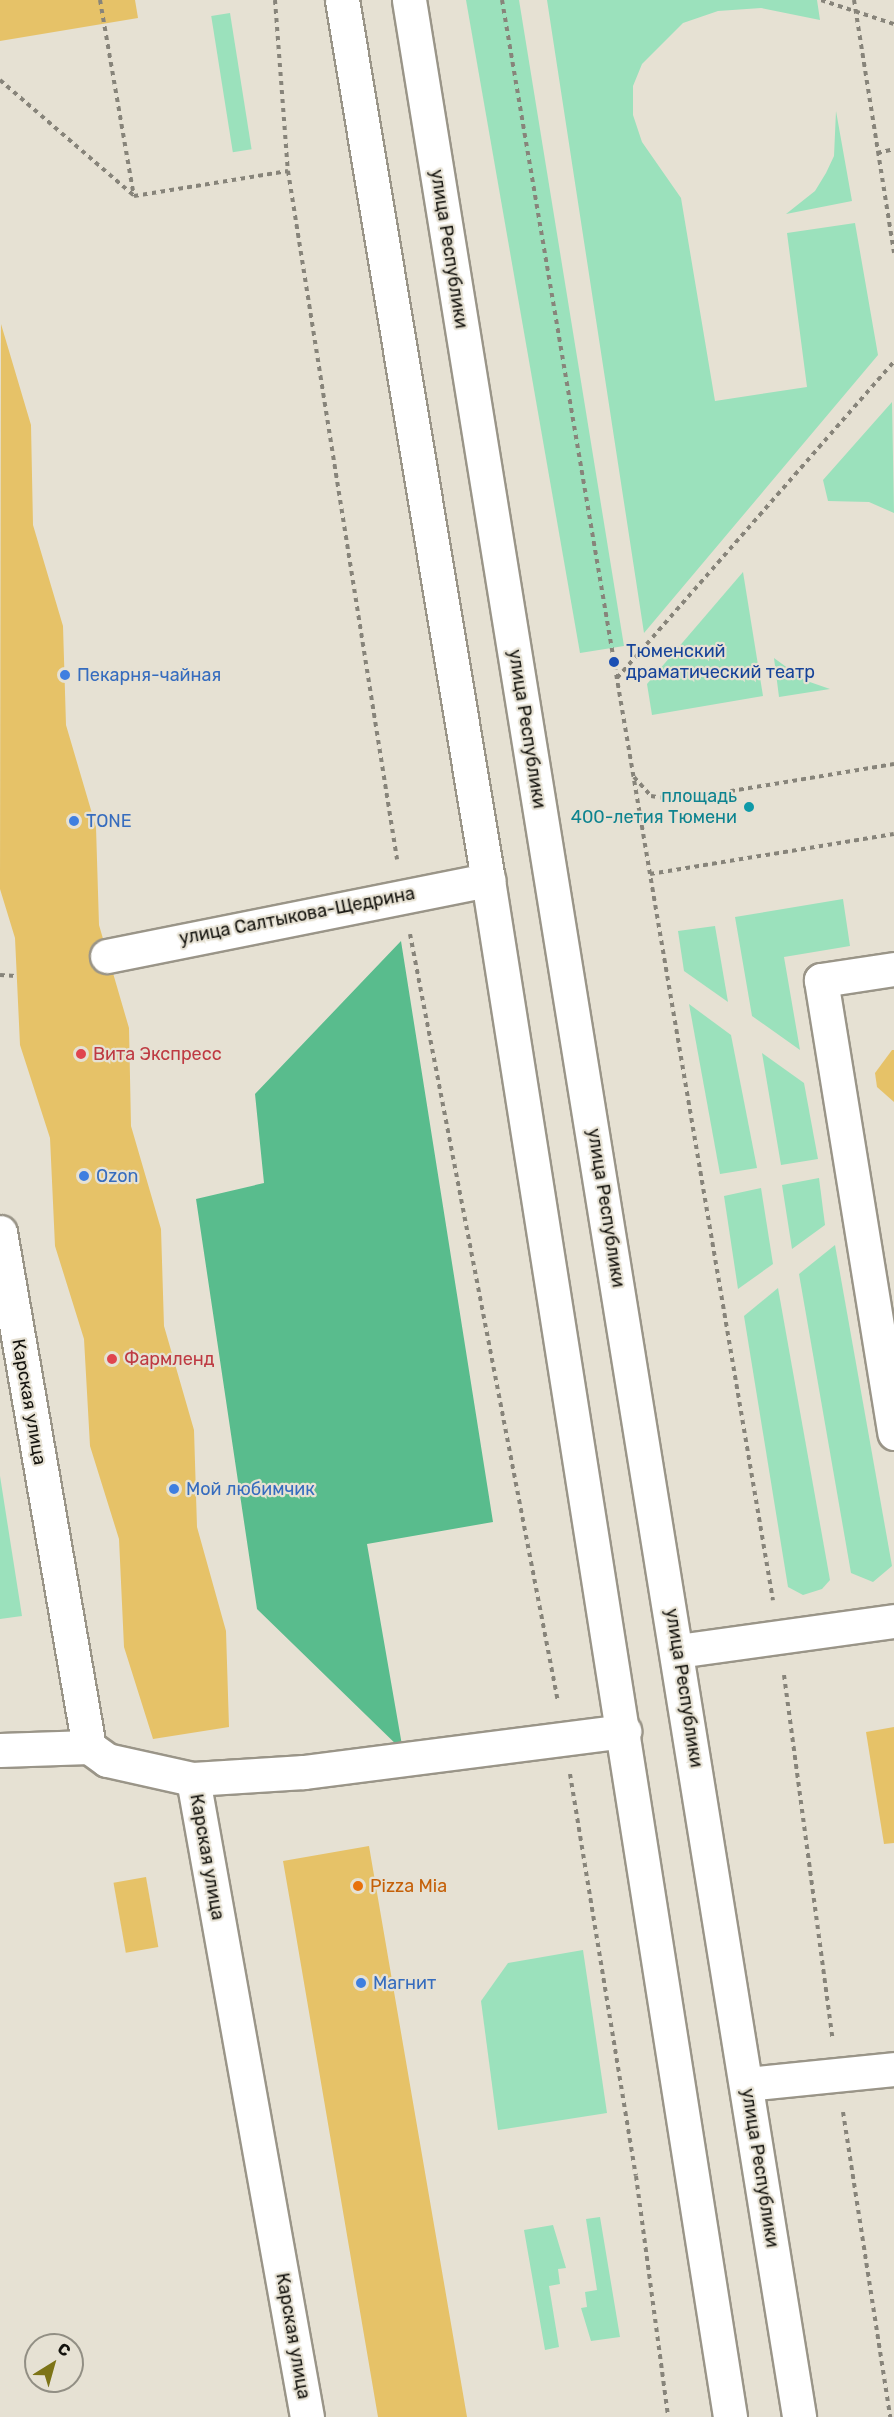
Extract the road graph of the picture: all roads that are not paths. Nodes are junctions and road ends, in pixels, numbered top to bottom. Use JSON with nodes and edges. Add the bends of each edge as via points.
{"nodes":[{"id":1,"x":342,"y":0,"type":"edge"},
{"id":2,"x":409,"y":0,"type":"edge"},
{"id":3,"x":488,"y":880,"type":"junction"},
{"id":4,"x":107,"y":956,"type":"dead end"},
{"id":5,"x":894,"y":969,"type":"edge"},
{"id":6,"x":0,"y":1232,"type":"edge"},
{"id":7,"x":894,"y":1433,"type":"edge"},
{"id":8,"x":894,"y":1621,"type":"edge"},
{"id":9,"x":678,"y":1651,"type":"junction"},
{"id":10,"x":624,"y":1731,"type":"junction"},
{"id":11,"x":89,"y":1747,"type":"junction"},
{"id":12,"x":0,"y":1750,"type":"edge"},
{"id":13,"x":193,"y":1779,"type":"junction"},
{"id":14,"x":894,"y":2069,"type":"edge"},
{"id":15,"x":747,"y":2084,"type":"junction"},
{"id":16,"x":307,"y":2417,"type":"edge"},
{"id":17,"x":730,"y":2417,"type":"edge"},
{"id":18,"x":799,"y":2417,"type":"edge"}],
"edges":[{"from":1,"to":3,"type":"main road"},
{"from":2,"to":9,"type":"main road","name":"улица Республики"},
{"from":3,"to":4,"type":"main road","name":"улица Салтыкова-Щедрина","via":[[403,893]]},
{"from":3,"to":10,"type":"main road"},
{"from":5,"to":7,"type":"main road","via":[[821,980]]},
{"from":6,"to":11,"type":"main road","name":"Карская улица"},
{"from":8,"to":9,"type":"main road"},
{"from":9,"to":15,"type":"main road","name":"улица Республики"},
{"from":10,"to":13,"type":"main road","via":[[328,1770]]},
{"from":10,"to":17,"type":"main road"},
{"from":11,"to":12,"type":"main road"},
{"from":11,"to":13,"type":"main road","name":"Карская улица","via":[[107,1760]]},
{"from":13,"to":16,"type":"main road","name":"Карская улица"},
{"from":14,"to":15,"type":"main road"},
{"from":15,"to":18,"type":"main road","name":"улица Республики"}]}
